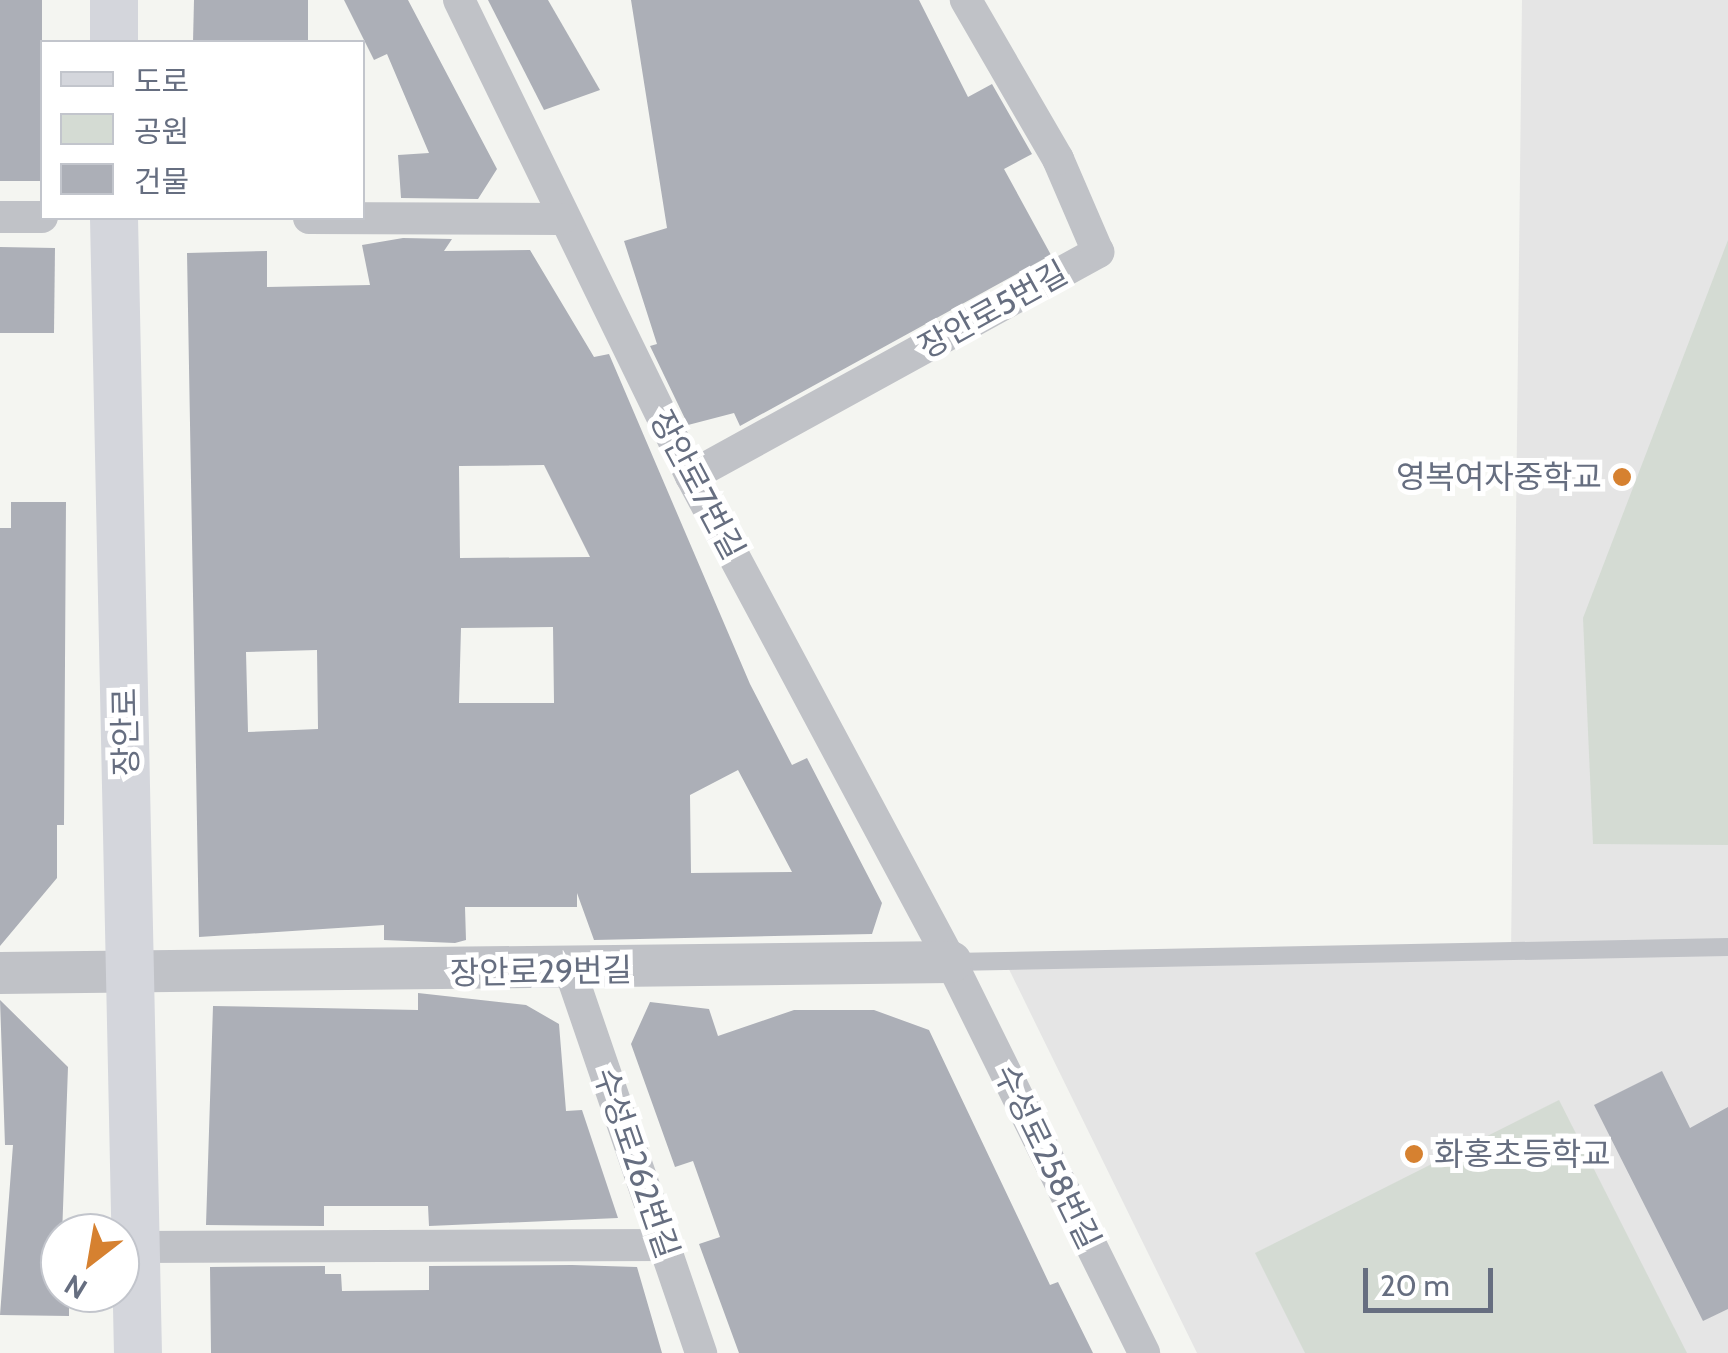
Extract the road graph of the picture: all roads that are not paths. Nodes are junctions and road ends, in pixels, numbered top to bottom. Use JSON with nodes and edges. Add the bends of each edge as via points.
{"nodes":[{"id":1,"x":114,"y":0,"type":"edge"},
{"id":2,"x":459,"y":0,"type":"edge"},
{"id":3,"x":966,"y":0,"type":"edge"},
{"id":4,"x":114,"y":40,"type":"edge"},
{"id":5,"x":40,"y":217,"type":"edge"},
{"id":6,"x":0,"y":218,"type":"edge"},
{"id":7,"x":365,"y":218,"type":"edge"},
{"id":8,"x":561,"y":219,"type":"junction"},
{"id":9,"x":114,"y":220,"type":"edge"},
{"id":10,"x":690,"y":476,"type":"junction"},
{"id":11,"x":1728,"y":948,"type":"edge"},
{"id":12,"x":950,"y":962,"type":"junction"},
{"id":13,"x":571,"y":973,"type":"junction"},
{"id":14,"x":0,"y":974,"type":"edge"},
{"id":15,"x":131,"y":974,"type":"junction"},
{"id":16,"x":135,"y":1213,"type":"edge"},
{"id":17,"x":664,"y":1245,"type":"junction"},
{"id":18,"x":140,"y":1247,"type":"edge"},
{"id":19,"x":137,"y":1313,"type":"edge"},
{"id":20,"x":138,"y":1353,"type":"edge"},
{"id":21,"x":701,"y":1353,"type":"edge"},
{"id":22,"x":1144,"y":1353,"type":"edge"}],
"edges":[{"from":1,"to":4,"type":"main road"},
{"from":2,"to":8,"type":"street","name":"장안로7번길"},
{"from":3,"to":10,"type":"street","name":"장안로5번길","via":[[1058,159],[1098,252]]},
{"from":5,"to":6,"type":"street"},
{"from":7,"to":8,"type":"street"},
{"from":8,"to":10,"type":"street","name":"장안로7번길"},
{"from":9,"to":15,"type":"main road","name":"장안로"},
{"from":10,"to":12,"type":"street","name":"장안로7번길"},
{"from":11,"to":12,"type":"lane"},
{"from":12,"to":13,"type":"street","name":"장안로29번길"},
{"from":12,"to":22,"type":"street","name":"수성로258번길"},
{"from":13,"to":15,"type":"street","name":"장안로29번길"},
{"from":13,"to":17,"type":"street","name":"수성로262번길"},
{"from":14,"to":15,"type":"street","name":"장안로29번길"},
{"from":15,"to":16,"type":"main road","name":"장안로"},
{"from":17,"to":18,"type":"street"},
{"from":17,"to":21,"type":"street","name":"수성로262번길"},
{"from":19,"to":20,"type":"main road","name":"장안로"}]}
